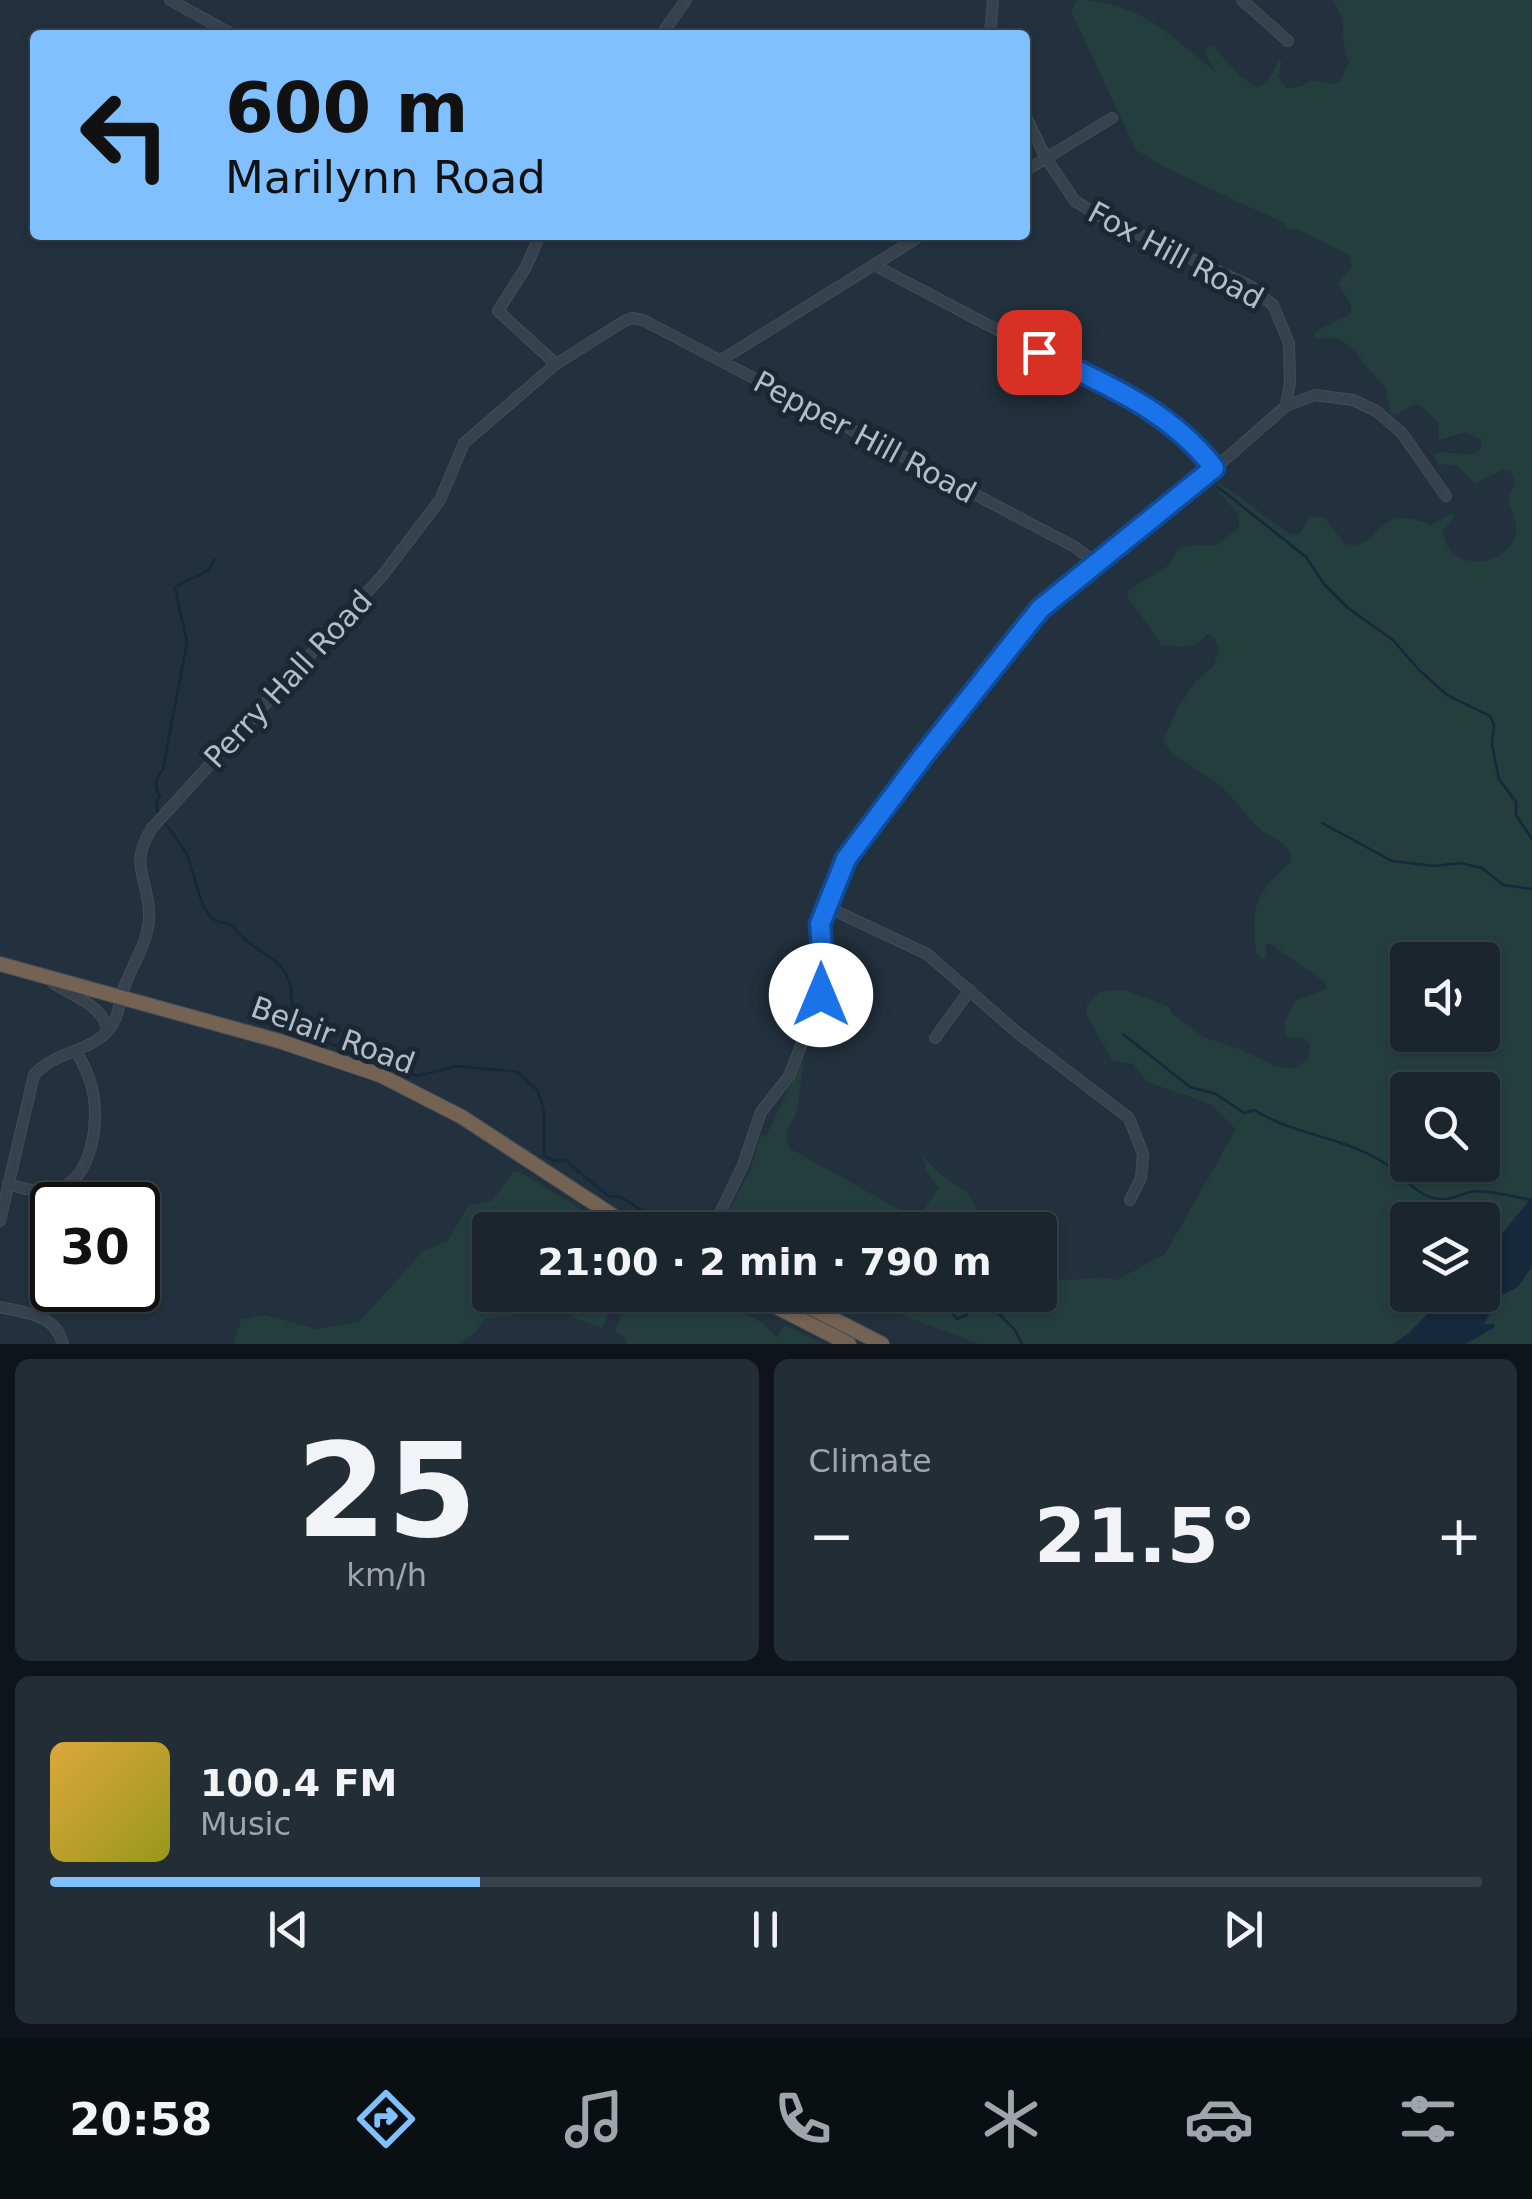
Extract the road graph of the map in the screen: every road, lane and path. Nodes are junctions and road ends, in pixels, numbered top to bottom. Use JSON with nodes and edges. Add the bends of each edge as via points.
{"nodes":[{"id":1,"x":170,"y":0,"type":"edge"},
{"id":2,"x":686,"y":0,"type":"edge"},
{"id":3,"x":993,"y":0,"type":"edge"},
{"id":4,"x":1242,"y":0,"type":"edge"},
{"id":5,"x":223,"y":30,"type":"edge"},
{"id":6,"x":665,"y":30,"type":"edge"},
{"id":7,"x":990,"y":30,"type":"edge"},
{"id":8,"x":1288,"y":41,"type":"dead end"},
{"id":9,"x":1112,"y":118,"type":"dead end"},
{"id":10,"x":1030,"y":125,"type":"edge"},
{"id":11,"x":1046,"y":158,"type":"junction"},
{"id":12,"x":1030,"y":168,"type":"edge"},
{"id":13,"x":538,"y":240,"type":"edge"},
{"id":14,"x":914,"y":240,"type":"edge"},
{"id":15,"x":874,"y":265,"type":"junction"},
{"id":16,"x":632,"y":318,"type":"joint"},
{"id":17,"x":721,"y":360,"type":"junction"},
{"id":18,"x":556,"y":364,"type":"junction"},
{"id":19,"x":1286,"y":406,"type":"junction"},
{"id":20,"x":1214,"y":468,"type":"junction"},
{"id":21,"x":1446,"y":496,"type":"dead end"},
{"id":22,"x":1095,"y":562,"type":"junction"},
{"id":23,"x":827,"y":907,"type":"junction"},
{"id":24,"x":0,"y":964,"type":"edge"},
{"id":25,"x":48,"y":980,"type":"junction"},
{"id":26,"x":970,"y":990,"type":"junction"},
{"id":27,"x":120,"y":999,"type":"junction"},
{"id":28,"x":107,"y":1031,"type":"junction"},
{"id":29,"x":934,"y":1038,"type":"dead end"},
{"id":30,"x":76,"y":1051,"type":"junction"},
{"id":31,"x":8,"y":1184,"type":"junction"},
{"id":32,"x":1130,"y":1200,"type":"dead end"},
{"id":33,"x":610,"y":1212,"type":"edge"},
{"id":34,"x":720,"y":1212,"type":"edge"},
{"id":35,"x":0,"y":1222,"type":"edge"},
{"id":36,"x":0,"y":1307,"type":"edge"},
{"id":37,"x":786,"y":1312,"type":"edge"},
{"id":38,"x":819,"y":1312,"type":"edge"},
{"id":39,"x":63,"y":1344,"type":"edge"},
{"id":40,"x":849,"y":1344,"type":"edge"},
{"id":41,"x":882,"y":1344,"type":"edge"}],
"edges":[{"from":1,"to":5,"type":"street"},
{"from":2,"to":6,"type":"street"},
{"from":3,"to":7,"type":"street"},
{"from":4,"to":8,"type":"street"},
{"from":9,"to":11,"type":"street"},
{"from":10,"to":11,"type":"street","name":"Fox Hill Road"},
{"from":11,"to":12,"type":"street"},
{"from":11,"to":19,"type":"street","name":"Fox Hill Road","via":[[1086,210],[1263,294],[1289,343]]},
{"from":13,"to":18,"type":"street","via":[[498,311]]},
{"from":14,"to":15,"type":"street"},
{"from":15,"to":17,"type":"street"},
{"from":15,"to":20,"type":"street","via":[[1169,421]]},
{"from":16,"to":17,"type":"street","name":"Pepper Hill Road"},
{"from":16,"to":18,"type":"street","name":"Perry Hall Road"},
{"from":17,"to":22,"type":"street","name":"Pepper Hill Road"},
{"from":18,"to":27,"type":"street","name":"Perry Hall Road","via":[[464,443],[440,500],[381,578],[161,817],[140,854],[149,922]]},
{"from":19,"to":20,"type":"street"},
{"from":19,"to":21,"type":"street","via":[[1315,395],[1367,405],[1401,432]]},
{"from":20,"to":22,"type":"street"},
{"from":22,"to":23,"type":"street","via":[[1040,609],[994,664],[846,859]]},
{"from":23,"to":26,"type":"street","via":[[927,954]]},
{"from":23,"to":34,"type":"street","via":[[819,938],[821,995],[794,1066],[761,1112]]},
{"from":24,"to":25,"type":"highway","name":"Belair Road"},
{"from":25,"to":27,"type":"highway","name":"Belair Road"},
{"from":25,"to":28,"type":"street","via":[[96,1010]]},
{"from":26,"to":29,"type":"street"},
{"from":26,"to":32,"type":"street","via":[[1130,1118],[1143,1154]]},
{"from":27,"to":28,"type":"street","name":"Perry Hall Road"},
{"from":27,"to":33,"type":"highway","name":"Belair Road","via":[[278,1040],[380,1076],[462,1117]]},
{"from":28,"to":30,"type":"street"},
{"from":30,"to":31,"type":"street","via":[[34,1075]]},
{"from":30,"to":31,"type":"street","via":[[95,1104],[83,1168],[55,1190]]},
{"from":31,"to":35,"type":"street"},
{"from":36,"to":39,"type":"street","via":[[43,1317]]},
{"from":37,"to":40,"type":"highway"},
{"from":38,"to":41,"type":"highway"}]}
